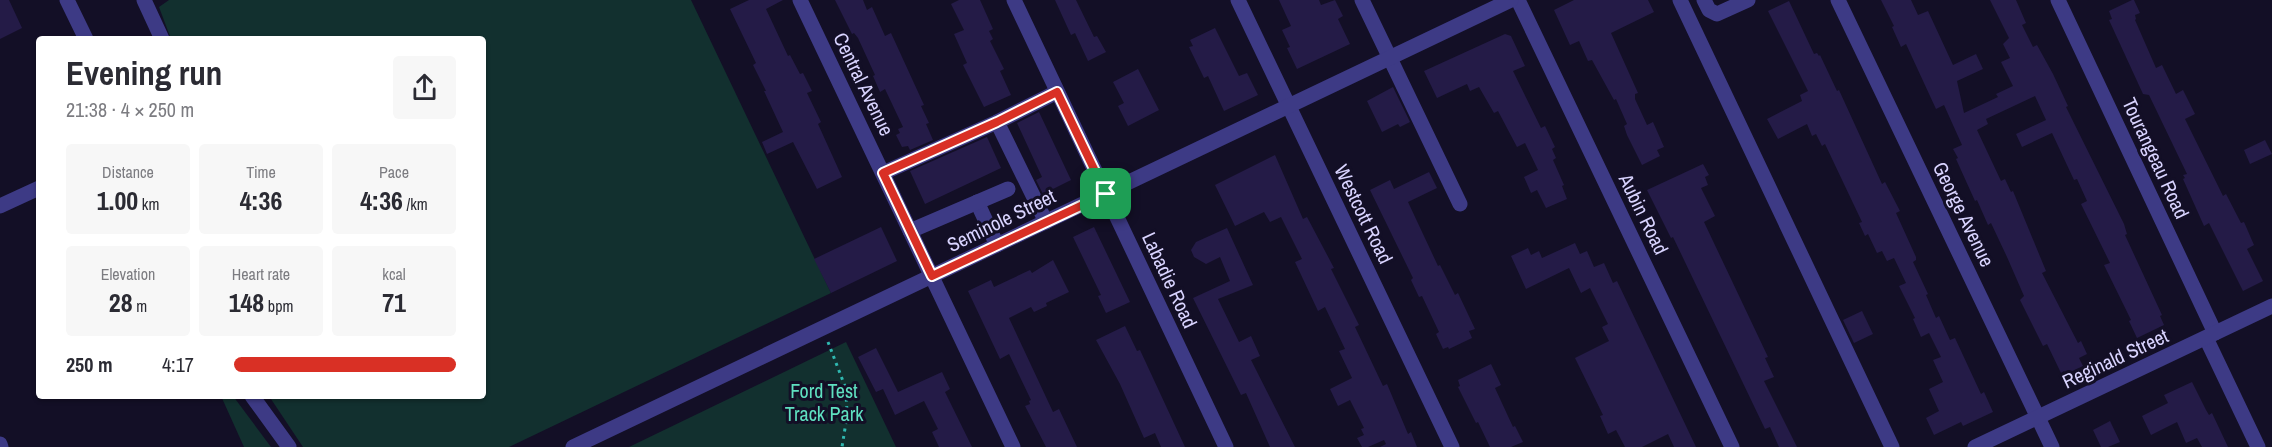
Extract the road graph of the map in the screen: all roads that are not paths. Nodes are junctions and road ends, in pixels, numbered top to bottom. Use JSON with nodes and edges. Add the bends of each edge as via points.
{"nodes":[{"id":1,"x":67,"y":0,"type":"edge"},
{"id":2,"x":144,"y":0,"type":"edge"},
{"id":3,"x":800,"y":0,"type":"edge"},
{"id":4,"x":1014,"y":0,"type":"edge"},
{"id":5,"x":1238,"y":0,"type":"edge"},
{"id":6,"x":1362,"y":0,"type":"edge"},
{"id":7,"x":1511,"y":0,"type":"edge"},
{"id":8,"x":1518,"y":0,"type":"edge"},
{"id":9,"x":1680,"y":0,"type":"edge"},
{"id":10,"x":1704,"y":0,"type":"edge"},
{"id":11,"x":1748,"y":0,"type":"edge"},
{"id":12,"x":1838,"y":0,"type":"edge"},
{"id":13,"x":2058,"y":0,"type":"edge"},
{"id":14,"x":85,"y":36,"type":"edge"},
{"id":15,"x":161,"y":36,"type":"edge"},
{"id":16,"x":1390,"y":58,"type":"junction"},
{"id":17,"x":1057,"y":92,"type":"junction"},
{"id":18,"x":1289,"y":106,"type":"junction"},
{"id":19,"x":997,"y":122,"type":"junction"},
{"id":20,"x":883,"y":173,"type":"junction"},
{"id":21,"x":36,"y":189,"type":"edge"},
{"id":22,"x":1008,"y":189,"type":"dead end"},
{"id":23,"x":1106,"y":194,"type":"junction"},
{"id":24,"x":977,"y":202,"type":"junction"},
{"id":25,"x":1460,"y":204,"type":"dead end"},
{"id":26,"x":0,"y":206,"type":"edge"},
{"id":27,"x":1046,"y":222,"type":"junction"},
{"id":28,"x":910,"y":231,"type":"junction"},
{"id":29,"x":997,"y":245,"type":"junction"},
{"id":30,"x":932,"y":276,"type":"junction"},
{"id":31,"x":2272,"y":306,"type":"edge"},
{"id":32,"x":2210,"y":335,"type":"junction"},
{"id":33,"x":254,"y":399,"type":"edge"},
{"id":34,"x":2038,"y":418,"type":"junction"},
{"id":35,"x":289,"y":447,"type":"edge"},
{"id":36,"x":573,"y":447,"type":"edge"},
{"id":37,"x":1013,"y":447,"type":"edge"},
{"id":38,"x":1226,"y":447,"type":"edge"},
{"id":39,"x":1452,"y":447,"type":"edge"},
{"id":40,"x":1732,"y":447,"type":"edge"},
{"id":41,"x":1892,"y":447,"type":"edge"},
{"id":42,"x":1975,"y":447,"type":"edge"},
{"id":43,"x":2052,"y":447,"type":"edge"},
{"id":44,"x":2258,"y":447,"type":"edge"}],
"edges":[{"from":1,"to":14,"type":"street"},
{"from":2,"to":15,"type":"street"},
{"from":3,"to":20,"type":"street","name":"Central Avenue"},
{"from":4,"to":17,"type":"street","name":"Labadie Road"},
{"from":5,"to":18,"type":"street","name":"Westcott Road"},
{"from":6,"to":16,"type":"street"},
{"from":7,"to":16,"type":"street","name":"Seminole Street"},
{"from":8,"to":40,"type":"street","name":"Aubin Road"},
{"from":9,"to":41,"type":"street"},
{"from":10,"to":11,"type":"street","via":[[1717,15]]},
{"from":12,"to":34,"type":"street","name":"George Avenue"},
{"from":13,"to":32,"type":"street","name":"Tourangeau Road"},
{"from":16,"to":18,"type":"street","name":"Seminole Street"},
{"from":16,"to":25,"type":"street"},
{"from":17,"to":19,"type":"street"},
{"from":17,"to":23,"type":"street","name":"Labadie Road"},
{"from":18,"to":23,"type":"street","name":"Seminole Street"},
{"from":18,"to":39,"type":"street","name":"Westcott Road"},
{"from":19,"to":20,"type":"street"},
{"from":19,"to":27,"type":"street"},
{"from":20,"to":28,"type":"street","name":"Central Avenue"},
{"from":21,"to":26,"type":"street"},
{"from":22,"to":24,"type":"street"},
{"from":23,"to":27,"type":"street","name":"Seminole Street"},
{"from":23,"to":38,"type":"street","name":"Labadie Road"},
{"from":24,"to":28,"type":"street"},
{"from":24,"to":29,"type":"street"},
{"from":27,"to":29,"type":"street","name":"Seminole Street"},
{"from":28,"to":30,"type":"street","name":"Central Avenue"},
{"from":29,"to":30,"type":"street","name":"Seminole Street"},
{"from":30,"to":36,"type":"street","name":"Seminole Street"},
{"from":30,"to":37,"type":"street","name":"Central Avenue"},
{"from":31,"to":32,"type":"street","name":"Reginald Street"},
{"from":32,"to":34,"type":"street","name":"Reginald Street"},
{"from":32,"to":44,"type":"street","name":"Tourangeau Road"},
{"from":33,"to":35,"type":"street"},
{"from":34,"to":42,"type":"street","name":"Reginald Street"},
{"from":34,"to":43,"type":"street","name":"George Avenue"}]}
